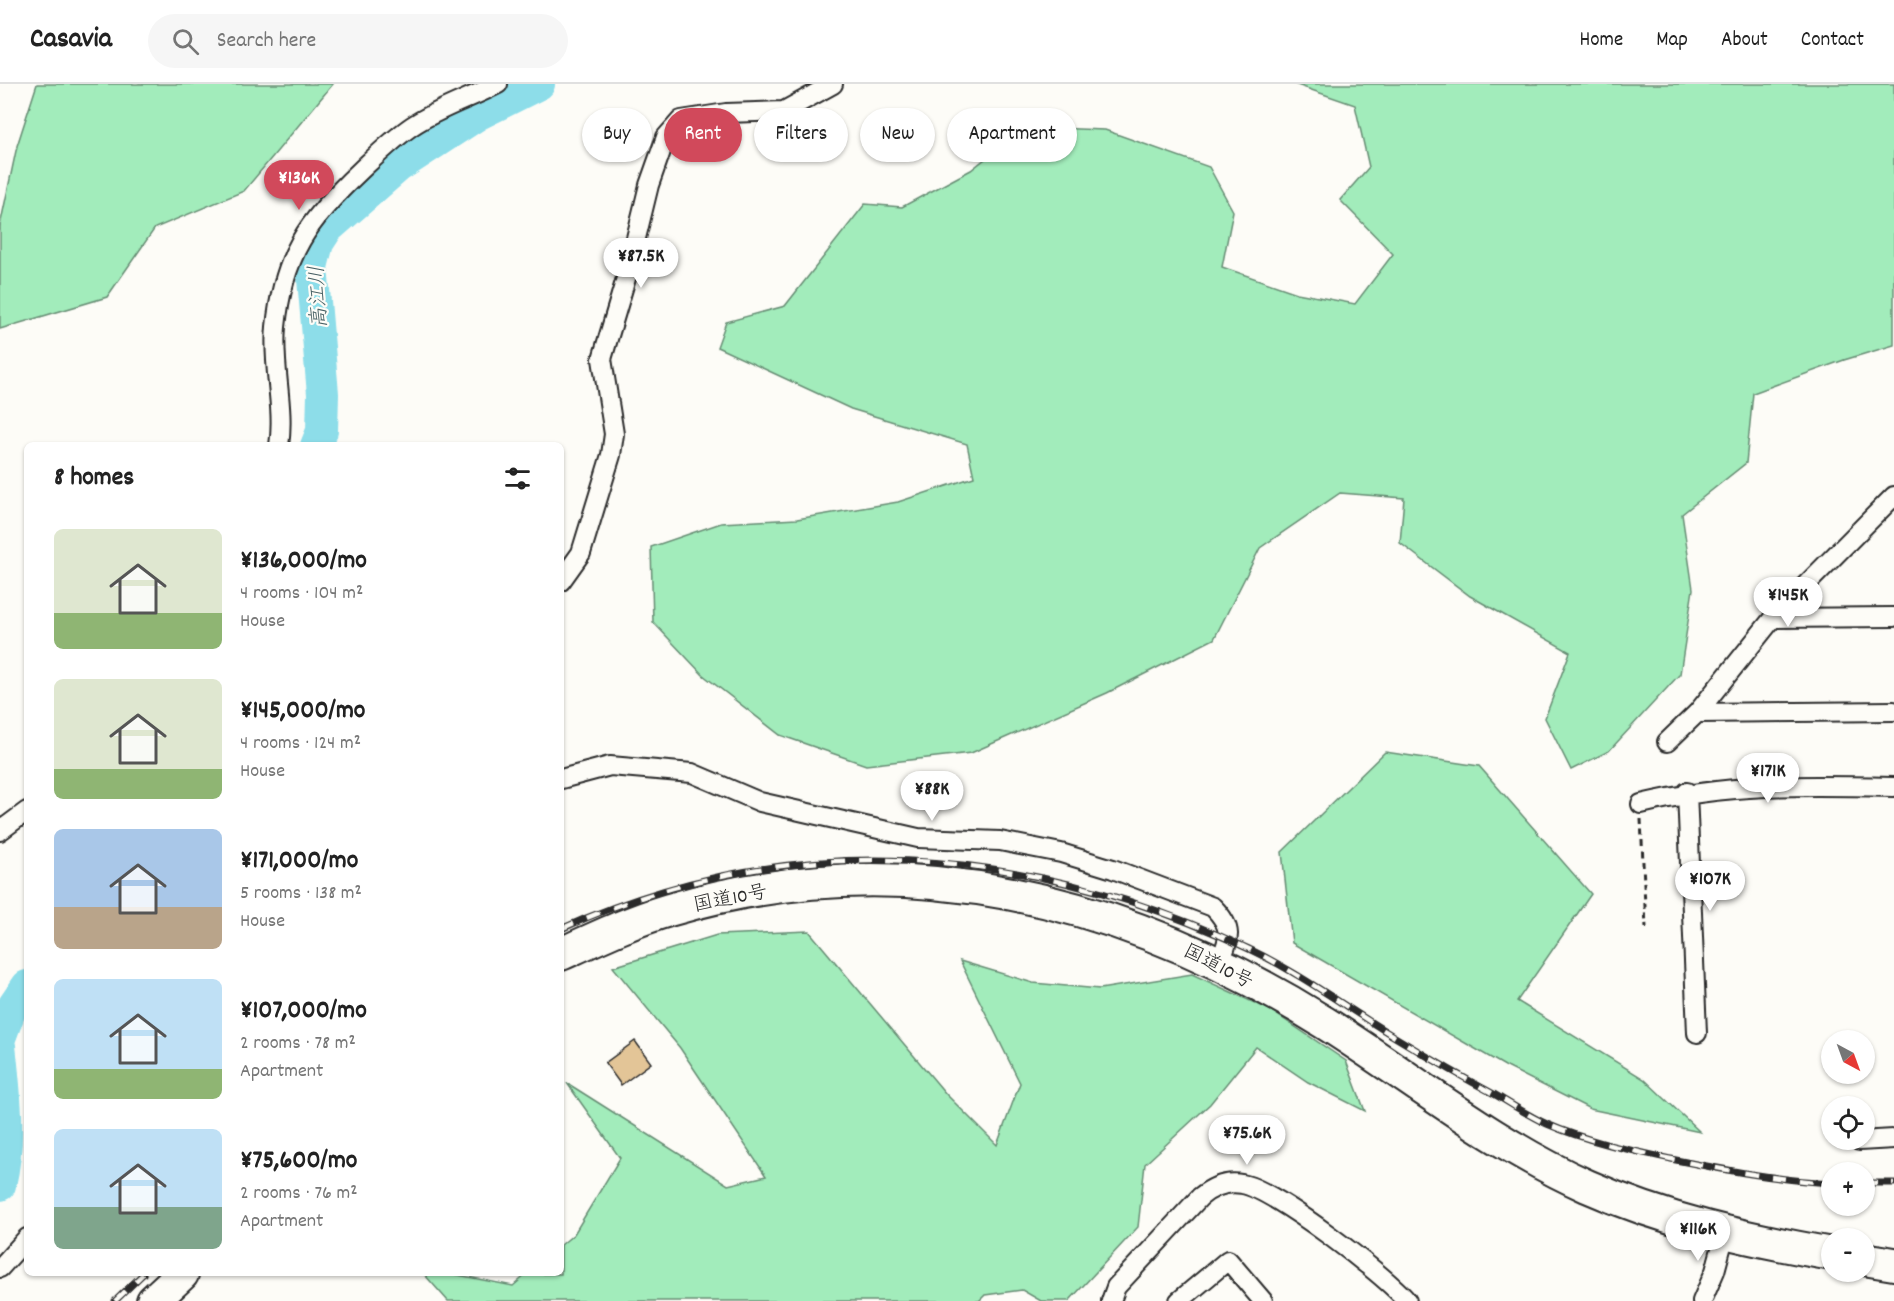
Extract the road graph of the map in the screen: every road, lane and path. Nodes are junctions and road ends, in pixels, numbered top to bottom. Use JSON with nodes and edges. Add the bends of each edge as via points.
{"nodes":[{"id":1,"x":498,"y":84,"type":"edge"},
{"id":2,"x":833,"y":84,"type":"edge"},
{"id":3,"x":280,"y":442,"type":"edge"},
{"id":4,"x":1894,"y":496,"type":"edge"},
{"id":5,"x":564,"y":577,"type":"edge"},
{"id":6,"x":1894,"y":617,"type":"edge"},
{"id":7,"x":1773,"y":618,"type":"junction"},
{"id":8,"x":1894,"y":711,"type":"edge"},
{"id":9,"x":1697,"y":713,"type":"junction"},
{"id":10,"x":1667,"y":742,"type":"dead end"},
{"id":11,"x":564,"y":778,"type":"edge"},
{"id":12,"x":1894,"y":787,"type":"edge"},
{"id":13,"x":1688,"y":792,"type":"junction"},
{"id":14,"x":1641,"y":804,"type":"joint"},
{"id":15,"x":24,"y":813,"type":"edge"},
{"id":16,"x":0,"y":831,"type":"edge"},
{"id":17,"x":1646,"y":928,"type":"dead end"},
{"id":18,"x":564,"y":953,"type":"edge"},
{"id":19,"x":1219,"y":963,"type":"junction"},
{"id":20,"x":1696,"y":1033,"type":"dead end"},
{"id":21,"x":1894,"y":1139,"type":"edge"},
{"id":22,"x":1875,"y":1140,"type":"edge"},
{"id":23,"x":1725,"y":1234,"type":"junction"},
{"id":24,"x":24,"y":1241,"type":"edge"},
{"id":25,"x":1821,"y":1252,"type":"edge"},
{"id":26,"x":1875,"y":1261,"type":"edge"},
{"id":27,"x":1894,"y":1264,"type":"edge"},
{"id":28,"x":0,"y":1268,"type":"edge"},
{"id":29,"x":180,"y":1276,"type":"edge"},
{"id":30,"x":153,"y":1301,"type":"edge"},
{"id":31,"x":1111,"y":1301,"type":"edge"},
{"id":32,"x":1179,"y":1301,"type":"edge"},
{"id":33,"x":1263,"y":1301,"type":"edge"},
{"id":34,"x":1407,"y":1301,"type":"edge"},
{"id":35,"x":1702,"y":1301,"type":"edge"}],
"edges":[{"from":1,"to":3,"type":"street","via":[[452,103],[411,127],[326,203],[298,243],[281,284],[276,330],[276,369],[283,420]]},
{"from":2,"to":5,"type":"street","via":[[784,111],[726,113],[681,120],[666,137],[649,185],[602,359],[614,434],[611,455],[580,553]]},
{"from":4,"to":7,"type":"street"},
{"from":6,"to":7,"type":"street"},
{"from":7,"to":9,"type":"street"},
{"from":8,"to":9,"type":"street"},
{"from":9,"to":10,"type":"street"},
{"from":11,"to":19,"type":"street","via":[[610,766],[683,772],[700,775],[760,802],[918,838],[1000,841],[1086,860],[1213,907],[1229,934]]},
{"from":12,"to":13,"type":"street","via":[[1789,785]]},
{"from":13,"to":14,"type":"street"},
{"from":13,"to":20,"type":"street"},
{"from":14,"to":17,"type":"path"},
{"from":15,"to":16,"type":"street"},
{"from":18,"to":19,"type":"highway","name":"国道10号","via":[[640,920],[724,896],[812,884],[890,881],[978,887],[1054,902],[1141,929]]},
{"from":19,"to":23,"type":"highway","name":"国道10号","via":[[1323,1022],[1545,1165],[1626,1202]]},
{"from":21,"to":22,"type":"street"},
{"from":23,"to":25,"type":"highway","name":"国道10号"},
{"from":23,"to":35,"type":"street"},
{"from":24,"to":28,"type":"street"},
{"from":26,"to":27,"type":"highway"},
{"from":29,"to":30,"type":"highway"},
{"from":31,"to":34,"type":"street","via":[[1116,1287],[1200,1197],[1215,1186],[1236,1183],[1266,1193],[1360,1257]]},
{"from":32,"to":33,"type":"street","via":[[1228,1260]]}]}
